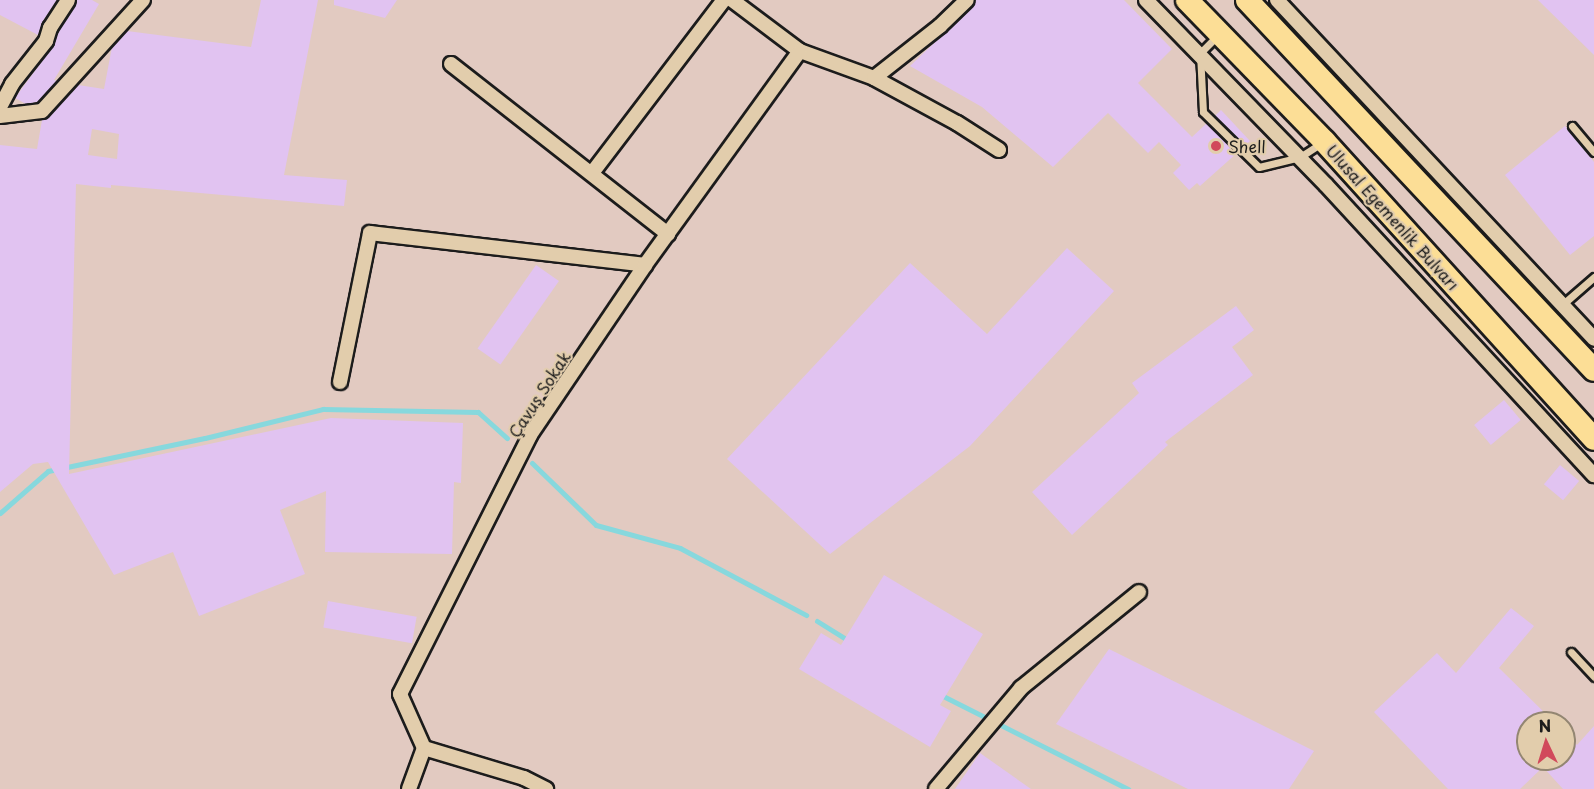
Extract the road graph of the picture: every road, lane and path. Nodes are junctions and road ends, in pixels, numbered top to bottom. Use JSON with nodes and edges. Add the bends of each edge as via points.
{"nodes":[{"id":1,"x":68,"y":0,"type":"edge"},
{"id":2,"x":143,"y":0,"type":"edge"},
{"id":3,"x":724,"y":0,"type":"edge"},
{"id":4,"x":732,"y":0,"type":"edge"},
{"id":5,"x":967,"y":0,"type":"edge"},
{"id":6,"x":1146,"y":0,"type":"edge"},
{"id":7,"x":1187,"y":0,"type":"edge"},
{"id":8,"x":1247,"y":0,"type":"edge"},
{"id":9,"x":1277,"y":0,"type":"edge"},
{"id":10,"x":1220,"y":34,"type":"junction"},
{"id":11,"x":800,"y":51,"type":"junction"},
{"id":12,"x":1200,"y":53,"type":"junction"},
{"id":13,"x":451,"y":64,"type":"dead end"},
{"id":14,"x":874,"y":78,"type":"junction"},
{"id":15,"x":0,"y":107,"type":"edge"},
{"id":16,"x":0,"y":116,"type":"edge"},
{"id":17,"x":1572,"y":126,"type":"dead end"},
{"id":18,"x":1324,"y":141,"type":"junction"},
{"id":19,"x":999,"y":150,"type":"dead end"},
{"id":20,"x":1594,"y":152,"type":"edge"},
{"id":21,"x":1300,"y":158,"type":"junction"},
{"id":22,"x":592,"y":173,"type":"junction"},
{"id":23,"x":668,"y":234,"type":"junction"},
{"id":24,"x":645,"y":265,"type":"junction"},
{"id":25,"x":1594,"y":277,"type":"edge"},
{"id":26,"x":1563,"y":304,"type":"junction"},
{"id":27,"x":1594,"y":339,"type":"edge"},
{"id":28,"x":1594,"y":370,"type":"edge"},
{"id":29,"x":340,"y":382,"type":"dead end"},
{"id":30,"x":1594,"y":439,"type":"edge"},
{"id":31,"x":1594,"y":475,"type":"edge"},
{"id":32,"x":1139,"y":592,"type":"dead end"},
{"id":33,"x":1571,"y":652,"type":"dead end"},
{"id":34,"x":1594,"y":677,"type":"edge"},
{"id":35,"x":424,"y":748,"type":"junction"},
{"id":36,"x":409,"y":789,"type":"edge"},
{"id":37,"x":546,"y":789,"type":"edge"},
{"id":38,"x":936,"y":789,"type":"edge"}],
"edges":[{"from":1,"to":15,"type":"street","via":[[50,27],[46,41],[12,84]]},
{"from":2,"to":16,"type":"street","via":[[42,111]]},
{"from":3,"to":22,"type":"street"},
{"from":4,"to":11,"type":"street"},
{"from":5,"to":14,"type":"street"},
{"from":6,"to":12,"type":"street"},
{"from":7,"to":10,"type":"highway","name":"Ulusal Egemenlik Bulvarı"},
{"from":8,"to":28,"type":"highway"},
{"from":9,"to":26,"type":"street"},
{"from":10,"to":12,"type":"lane"},
{"from":10,"to":18,"type":"highway","name":"Ulusal Egemenlik Bulvarı"},
{"from":11,"to":14,"type":"street"},
{"from":11,"to":23,"type":"street","name":"Çavuş Sokak"},
{"from":12,"to":21,"type":"street"},
{"from":12,"to":21,"type":"lane","via":[[1203,112],[1260,167]]},
{"from":13,"to":22,"type":"street"},
{"from":14,"to":19,"type":"street"},
{"from":17,"to":20,"type":"lane"},
{"from":18,"to":21,"type":"lane"},
{"from":18,"to":30,"type":"highway","name":"Ulusal Egemenlik Bulvarı"},
{"from":21,"to":31,"type":"street"},
{"from":22,"to":23,"type":"street"},
{"from":23,"to":24,"type":"street","name":"Çavuş Sokak"},
{"from":24,"to":29,"type":"street","via":[[370,233]]},
{"from":24,"to":35,"type":"street","name":"Çavuş Sokak","via":[[530,435],[400,694]]},
{"from":25,"to":26,"type":"lane"},
{"from":26,"to":27,"type":"street"},
{"from":32,"to":38,"type":"street","via":[[1021,688]]},
{"from":33,"to":34,"type":"lane"},
{"from":35,"to":36,"type":"street"},
{"from":35,"to":37,"type":"street","via":[[524,778]]}]}
